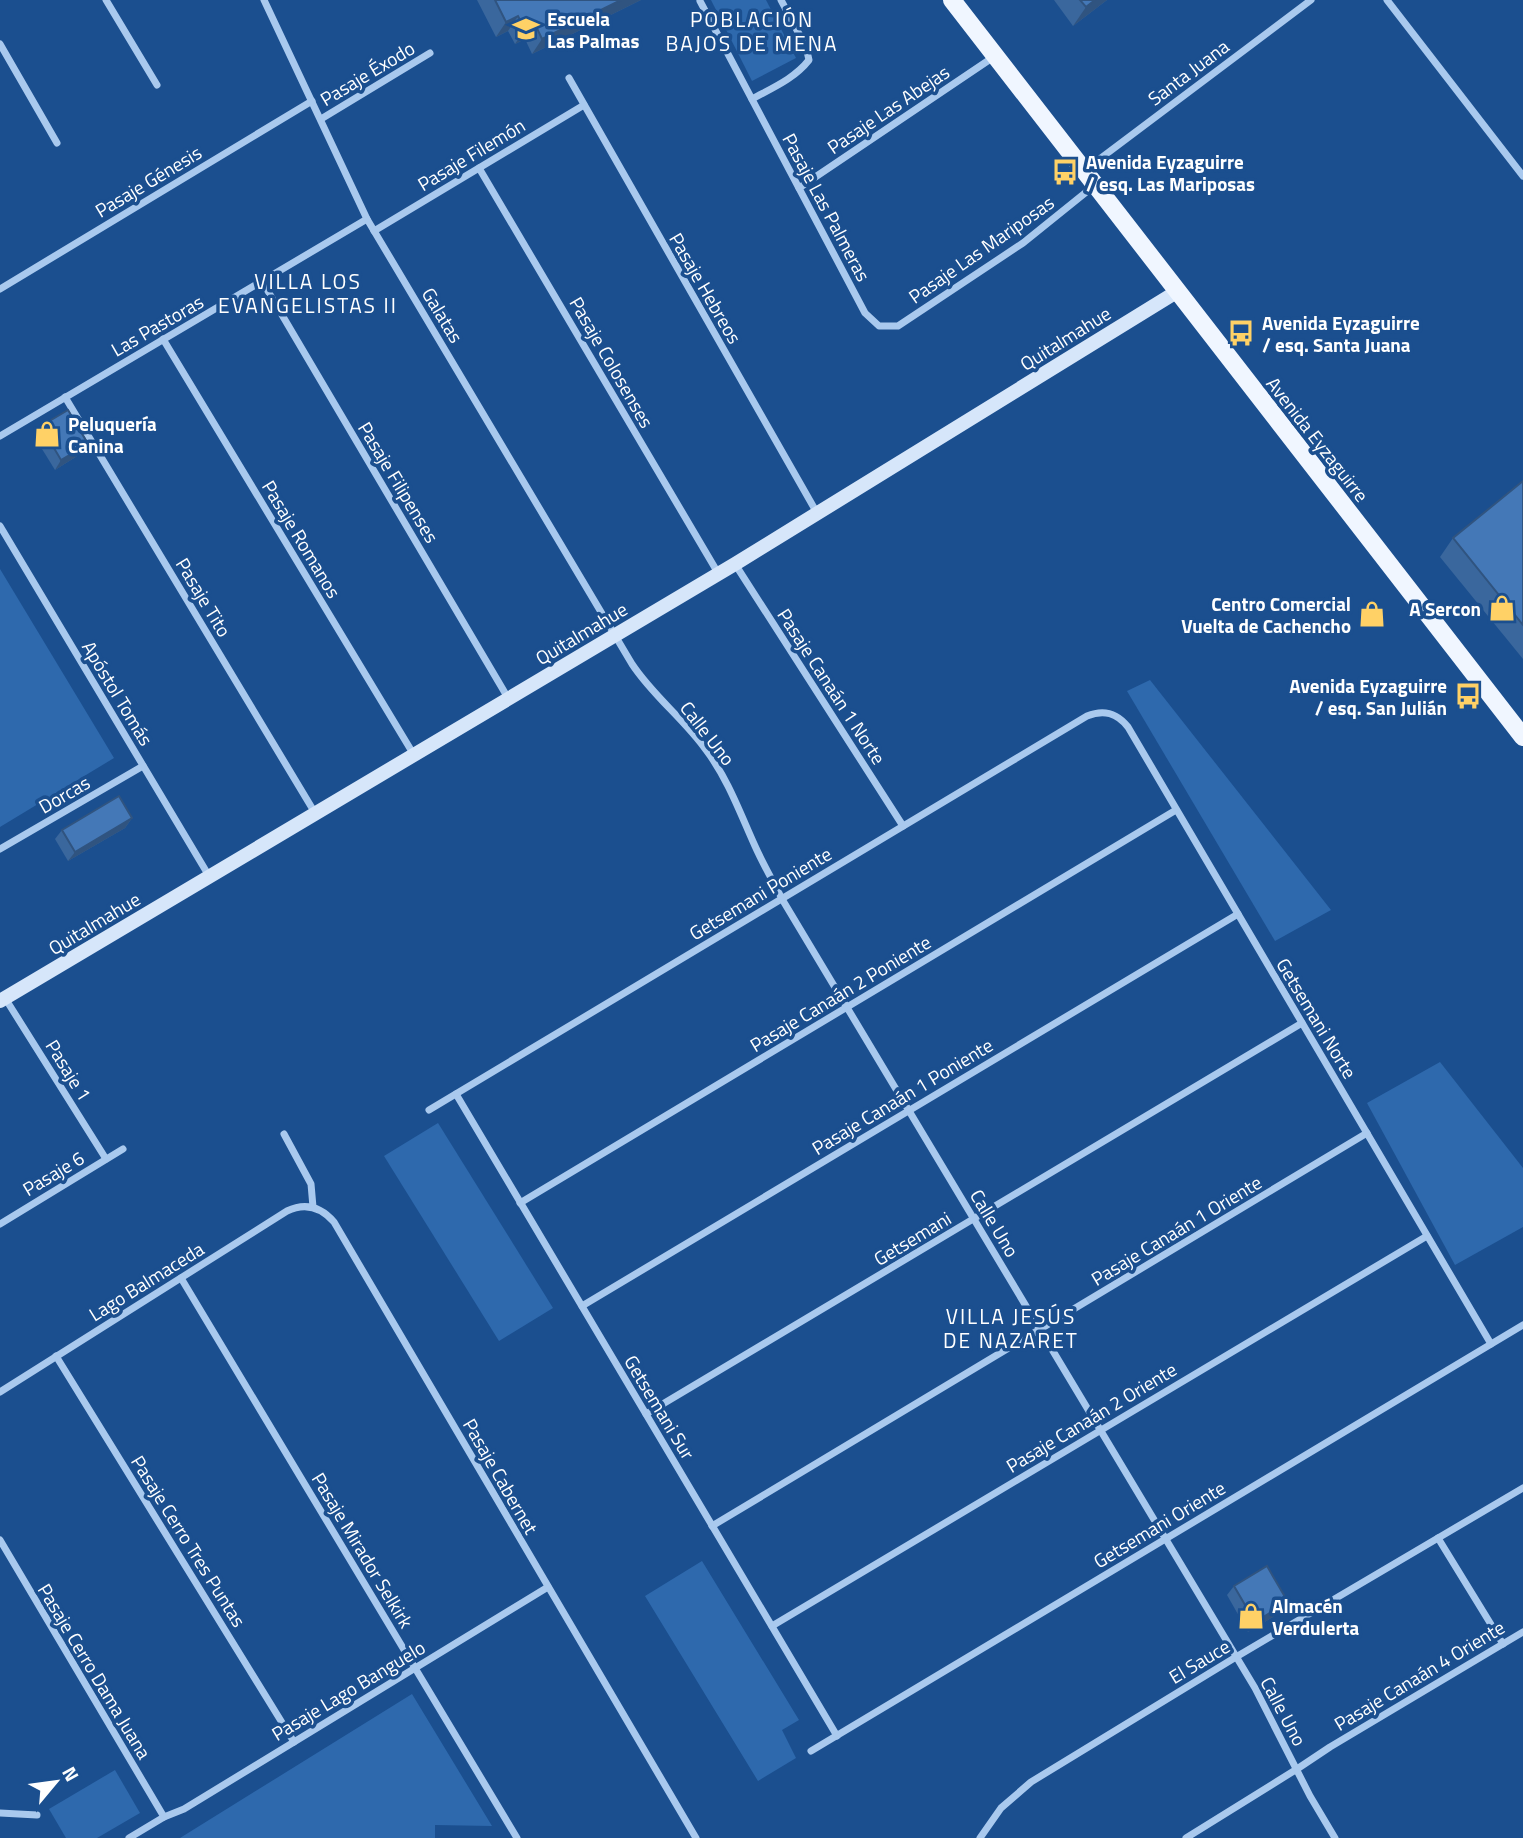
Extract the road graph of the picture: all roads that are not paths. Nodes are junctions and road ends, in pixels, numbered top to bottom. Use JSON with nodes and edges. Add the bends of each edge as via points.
{"nodes":[{"id":1,"x":106,"y":0,"type":"edge"},
{"id":2,"x":264,"y":0,"type":"edge"},
{"id":3,"x":781,"y":0,"type":"edge"},
{"id":4,"x":953,"y":0,"type":"edge"},
{"id":5,"x":1311,"y":0,"type":"edge"},
{"id":6,"x":1387,"y":0,"type":"edge"},
{"id":7,"x":700,"y":1,"type":"edge"},
{"id":8,"x":0,"y":44,"type":"edge"},
{"id":9,"x":430,"y":53,"type":"dead end"},
{"id":10,"x":995,"y":55,"type":"junction"},
{"id":11,"x":569,"y":78,"type":"dead end"},
{"id":12,"x":157,"y":85,"type":"dead end"},
{"id":13,"x":752,"y":99,"type":"junction"},
{"id":14,"x":312,"y":101,"type":"junction"},
{"id":15,"x":584,"y":105,"type":"junction"},
{"id":16,"x":321,"y":120,"type":"junction"},
{"id":17,"x":57,"y":143,"type":"dead end"},
{"id":18,"x":480,"y":168,"type":"junction"},
{"id":19,"x":1523,"y":176,"type":"edge"},
{"id":20,"x":1090,"y":177,"type":"junction"},
{"id":21,"x":799,"y":188,"type":"junction"},
{"id":22,"x":367,"y":219,"type":"junction"},
{"id":23,"x":374,"y":231,"type":"junction"},
{"id":24,"x":262,"y":281,"type":"junction"},
{"id":25,"x":0,"y":289,"type":"edge"},
{"id":26,"x":1178,"y":291,"type":"junction"},
{"id":27,"x":879,"y":326,"type":"joint"},
{"id":28,"x":163,"y":340,"type":"junction"},
{"id":29,"x":65,"y":397,"type":"junction"},
{"id":30,"x":0,"y":436,"type":"edge"},
{"id":31,"x":817,"y":513,"type":"junction"},
{"id":32,"x":0,"y":526,"type":"edge"},
{"id":33,"x":734,"y":564,"type":"junction"},
{"id":34,"x":718,"y":573,"type":"junction"},
{"id":35,"x":614,"y":635,"type":"junction"},
{"id":36,"x":508,"y":698,"type":"junction"},
{"id":37,"x":1110,"y":713,"type":"joint"},
{"id":38,"x":1523,"y":736,"type":"edge"},
{"id":39,"x":414,"y":755,"type":"junction"},
{"id":40,"x":143,"y":766,"type":"junction"},
{"id":41,"x":1176,"y":810,"type":"junction"},
{"id":42,"x":316,"y":813,"type":"junction"},
{"id":43,"x":904,"y":826,"type":"junction"},
{"id":44,"x":0,"y":849,"type":"edge"},
{"id":45,"x":209,"y":877,"type":"junction"},
{"id":46,"x":782,"y":899,"type":"junction"},
{"id":47,"x":1238,"y":914,"type":"junction"},
{"id":48,"x":2,"y":1000,"type":"edge"},
{"id":49,"x":847,"y":1007,"type":"junction"},
{"id":50,"x":1302,"y":1023,"type":"junction"},
{"id":51,"x":456,"y":1094,"type":"junction"},
{"id":52,"x":429,"y":1110,"type":"dead end"},
{"id":53,"x":909,"y":1110,"type":"junction"},
{"id":54,"x":1367,"y":1133,"type":"junction"},
{"id":55,"x":284,"y":1134,"type":"dead end"},
{"id":56,"x":123,"y":1149,"type":"dead end"},
{"id":57,"x":106,"y":1159,"type":"junction"},
{"id":58,"x":520,"y":1203,"type":"junction"},
{"id":59,"x":313,"y":1207,"type":"junction"},
{"id":60,"x":974,"y":1219,"type":"junction"},
{"id":61,"x":0,"y":1224,"type":"edge"},
{"id":62,"x":1427,"y":1236,"type":"junction"},
{"id":63,"x":181,"y":1278,"type":"junction"},
{"id":64,"x":582,"y":1306,"type":"junction"},
{"id":65,"x":1523,"y":1325,"type":"edge"},
{"id":66,"x":1040,"y":1329,"type":"junction"},
{"id":67,"x":1491,"y":1344,"type":"junction"},
{"id":68,"x":56,"y":1356,"type":"junction"},
{"id":69,"x":0,"y":1392,"type":"edge"},
{"id":70,"x":646,"y":1414,"type":"junction"},
{"id":71,"x":1100,"y":1431,"type":"junction"},
{"id":72,"x":1523,"y":1488,"type":"edge"},
{"id":73,"x":712,"y":1526,"type":"junction"},
{"id":74,"x":1438,"y":1538,"type":"junction"},
{"id":75,"x":1165,"y":1539,"type":"junction"},
{"id":76,"x":0,"y":1540,"type":"edge"},
{"id":77,"x":548,"y":1587,"type":"junction"},
{"id":78,"x":772,"y":1626,"type":"junction"},
{"id":79,"x":1523,"y":1632,"type":"edge"},
{"id":80,"x":1503,"y":1644,"type":"junction"},
{"id":81,"x":1236,"y":1657,"type":"junction"},
{"id":82,"x":415,"y":1668,"type":"junction"},
{"id":83,"x":837,"y":1736,"type":"junction"},
{"id":84,"x":294,"y":1742,"type":"junction"},
{"id":85,"x":811,"y":1751,"type":"dead end"},
{"id":86,"x":1297,"y":1769,"type":"junction"},
{"id":87,"x":0,"y":1813,"type":"edge"},
{"id":88,"x":37,"y":1815,"type":"dead end"},
{"id":89,"x":164,"y":1817,"type":"junction"},
{"id":90,"x":129,"y":1838,"type":"edge"},
{"id":91,"x":517,"y":1838,"type":"edge"},
{"id":92,"x":696,"y":1838,"type":"edge"},
{"id":93,"x":979,"y":1838,"type":"edge"},
{"id":94,"x":1186,"y":1838,"type":"edge"},
{"id":95,"x":1335,"y":1838,"type":"edge"}],
"edges":[{"from":1,"to":12,"type":"street"},
{"from":2,"to":14,"type":"street","name":"Galatas"},
{"from":3,"to":13,"type":"street","via":[[809,60],[793,76]]},
{"from":4,"to":10,"type":"main road","name":"Avenida Eyzaguirre"},
{"from":5,"to":20,"type":"street","name":"Santa Juana"},
{"from":6,"to":19,"type":"street"},
{"from":7,"to":13,"type":"street","name":"Pasaje Las Palmeras"},
{"from":8,"to":17,"type":"street"},
{"from":9,"to":16,"type":"street","name":"Pasaje Éxodo"},
{"from":10,"to":20,"type":"main road","name":"Avenida Eyzaguirre"},
{"from":10,"to":21,"type":"street","name":"Pasaje Las Abejas"},
{"from":11,"to":15,"type":"street","name":"Pasaje Hebreos"},
{"from":13,"to":21,"type":"street","name":"Pasaje Las Palmeras"},
{"from":14,"to":16,"type":"street","name":"Galatas"},
{"from":14,"to":25,"type":"street","name":"Pasaje Génesis"},
{"from":15,"to":18,"type":"street","name":"Pasaje Filemón"},
{"from":15,"to":31,"type":"street","name":"Pasaje Hebreos"},
{"from":16,"to":22,"type":"street","name":"Galatas"},
{"from":18,"to":23,"type":"street","name":"Pasaje Filemón"},
{"from":18,"to":34,"type":"street","name":"Pasaje Colosenses"},
{"from":20,"to":26,"type":"main road","name":"Avenida Eyzaguirre"},
{"from":20,"to":27,"type":"street","name":"Pasaje Las Mariposas","via":[[1023,243],[898,326]]},
{"from":21,"to":27,"type":"street","name":"Pasaje Las Palmeras","via":[[865,313]]},
{"from":22,"to":23,"type":"street","name":"Galatas"},
{"from":22,"to":24,"type":"street","name":"Las Pastoras"},
{"from":23,"to":35,"type":"street","name":"Galatas"},
{"from":24,"to":28,"type":"street","name":"Las Pastoras"},
{"from":24,"to":36,"type":"street","name":"Pasaje Filipenses"},
{"from":26,"to":31,"type":"street","name":"Quitalmahue"},
{"from":26,"to":38,"type":"main road","name":"Avenida Eyzaguirre"},
{"from":28,"to":29,"type":"street","name":"Las Pastoras"},
{"from":28,"to":39,"type":"street","name":"Pasaje Romanos"},
{"from":29,"to":30,"type":"street","name":"Las Pastoras"},
{"from":29,"to":42,"type":"street","name":"Pasaje Tito"},
{"from":31,"to":33,"type":"street","name":"Quitalmahue"},
{"from":32,"to":40,"type":"street","name":"Apóstol Tomás"},
{"from":33,"to":34,"type":"street","name":"Quitalmahue"},
{"from":33,"to":43,"type":"street","name":"Pasaje Canaán 1 Norte"},
{"from":34,"to":35,"type":"street","name":"Quitalmahue"},
{"from":35,"to":36,"type":"street","name":"Quitalmahue"},
{"from":35,"to":46,"type":"street","name":"Calle Uno","via":[[638,673],[692,731],[723,776]]},
{"from":36,"to":39,"type":"street","name":"Quitalmahue"},
{"from":37,"to":41,"type":"street","name":"Getsemani Norte","via":[[1128,727]]},
{"from":37,"to":43,"type":"street","name":"Getsemani Poniente","via":[[1087,716]]},
{"from":39,"to":42,"type":"street","name":"Quitalmahue"},
{"from":40,"to":44,"type":"street","name":"Dorcas"},
{"from":40,"to":45,"type":"street","name":"Apóstol Tomás"},
{"from":41,"to":47,"type":"street","name":"Getsemani Norte"},
{"from":41,"to":49,"type":"street","name":"Pasaje Canaán 2 Poniente"},
{"from":42,"to":45,"type":"street","name":"Quitalmahue"},
{"from":43,"to":46,"type":"street","name":"Getsemani Poniente"},
{"from":45,"to":48,"type":"street","name":"Quitalmahue"},
{"from":46,"to":49,"type":"street","name":"Calle Uno"},
{"from":46,"to":51,"type":"street","name":"Getsemani Poniente"},
{"from":47,"to":50,"type":"street","name":"Getsemani Norte"},
{"from":47,"to":53,"type":"street","name":"Pasaje Canaán 1 Poniente"},
{"from":48,"to":57,"type":"street","name":"Pasaje 1"},
{"from":49,"to":53,"type":"street","name":"Calle Uno"},
{"from":49,"to":58,"type":"street","name":"Pasaje Canaán 2 Poniente"},
{"from":50,"to":54,"type":"street","name":"Getsemani Norte"},
{"from":50,"to":60,"type":"street","name":"Getsemani"},
{"from":51,"to":52,"type":"street","name":"Getsemani Poniente"},
{"from":51,"to":58,"type":"street","name":"Getsemani Sur"},
{"from":53,"to":60,"type":"street","name":"Calle Uno"},
{"from":53,"to":64,"type":"street","name":"Pasaje Canaán 1 Poniente"},
{"from":54,"to":62,"type":"street","name":"Getsemani Norte"},
{"from":54,"to":66,"type":"street","name":"Pasaje Canaán 1 Oriente"},
{"from":55,"to":59,"type":"street","via":[[311,1184]]},
{"from":56,"to":57,"type":"street","name":"Pasaje 6"},
{"from":57,"to":61,"type":"street","name":"Pasaje 6"},
{"from":58,"to":64,"type":"street","name":"Getsemani Sur"},
{"from":59,"to":63,"type":"street","name":"Lago Balmaceda","via":[[287,1211]]},
{"from":59,"to":77,"type":"street","name":"Pasaje Cabernet","via":[[334,1222]]},
{"from":60,"to":66,"type":"street","name":"Calle Uno"},
{"from":60,"to":70,"type":"street","name":"Getsemani"},
{"from":62,"to":67,"type":"street","name":"Getsemani Norte"},
{"from":62,"to":71,"type":"street","name":"Pasaje Canaán 2 Oriente"},
{"from":63,"to":68,"type":"street","name":"Lago Balmaceda"},
{"from":63,"to":82,"type":"street","name":"Pasaje Mirador Selkirk"},
{"from":64,"to":70,"type":"street","name":"Getsemani Sur"},
{"from":65,"to":67,"type":"street","name":"Getsemani Oriente"},
{"from":66,"to":71,"type":"street","name":"Calle Uno"},
{"from":66,"to":73,"type":"street","name":"Pasaje Canaán 1 Oriente"},
{"from":67,"to":75,"type":"street","name":"Getsemani Oriente"},
{"from":68,"to":69,"type":"street","name":"Lago Balmaceda"},
{"from":68,"to":84,"type":"street","name":"Pasaje Cerro Tres Puntas"},
{"from":70,"to":73,"type":"street","name":"Getsemani Sur"},
{"from":71,"to":75,"type":"street","name":"Calle Uno"},
{"from":71,"to":78,"type":"street","name":"Pasaje Canaán 2 Oriente"},
{"from":72,"to":74,"type":"street","name":"El Sauce"},
{"from":73,"to":78,"type":"street","name":"Getsemani Sur"},
{"from":74,"to":80,"type":"street"},
{"from":74,"to":81,"type":"street","name":"El Sauce"},
{"from":75,"to":81,"type":"street","name":"Calle Uno"},
{"from":75,"to":83,"type":"street","name":"Getsemani Oriente"},
{"from":76,"to":89,"type":"street","name":"Pasaje Cerro Dama Juana"},
{"from":77,"to":82,"type":"street","name":"Pasaje Lago Banguelo"},
{"from":77,"to":92,"type":"street","name":"Pasaje Cabernet"},
{"from":78,"to":83,"type":"street","name":"Getsemani Sur"},
{"from":79,"to":80,"type":"street","name":"Pasaje Canaán 4 Oriente"},
{"from":80,"to":86,"type":"street","name":"Pasaje Canaán 4 Oriente"},
{"from":81,"to":86,"type":"street","name":"Calle Uno"},
{"from":81,"to":93,"type":"street","name":"El Sauce","via":[[1031,1782],[1001,1808]]},
{"from":82,"to":84,"type":"street","name":"Pasaje Lago Banguelo"},
{"from":82,"to":91,"type":"street","name":"Pasaje Mirador Selkirk"},
{"from":83,"to":85,"type":"street","name":"Getsemani Oriente"},
{"from":84,"to":89,"type":"street","name":"Pasaje Lago Banguelo"},
{"from":86,"to":94,"type":"street","name":"Pasaje Canaán 4 Oriente"},
{"from":86,"to":95,"type":"street","name":"Calle Uno"},
{"from":87,"to":88,"type":"street"},
{"from":89,"to":90,"type":"street","name":"Pasaje Lago Banguelo"}]}
